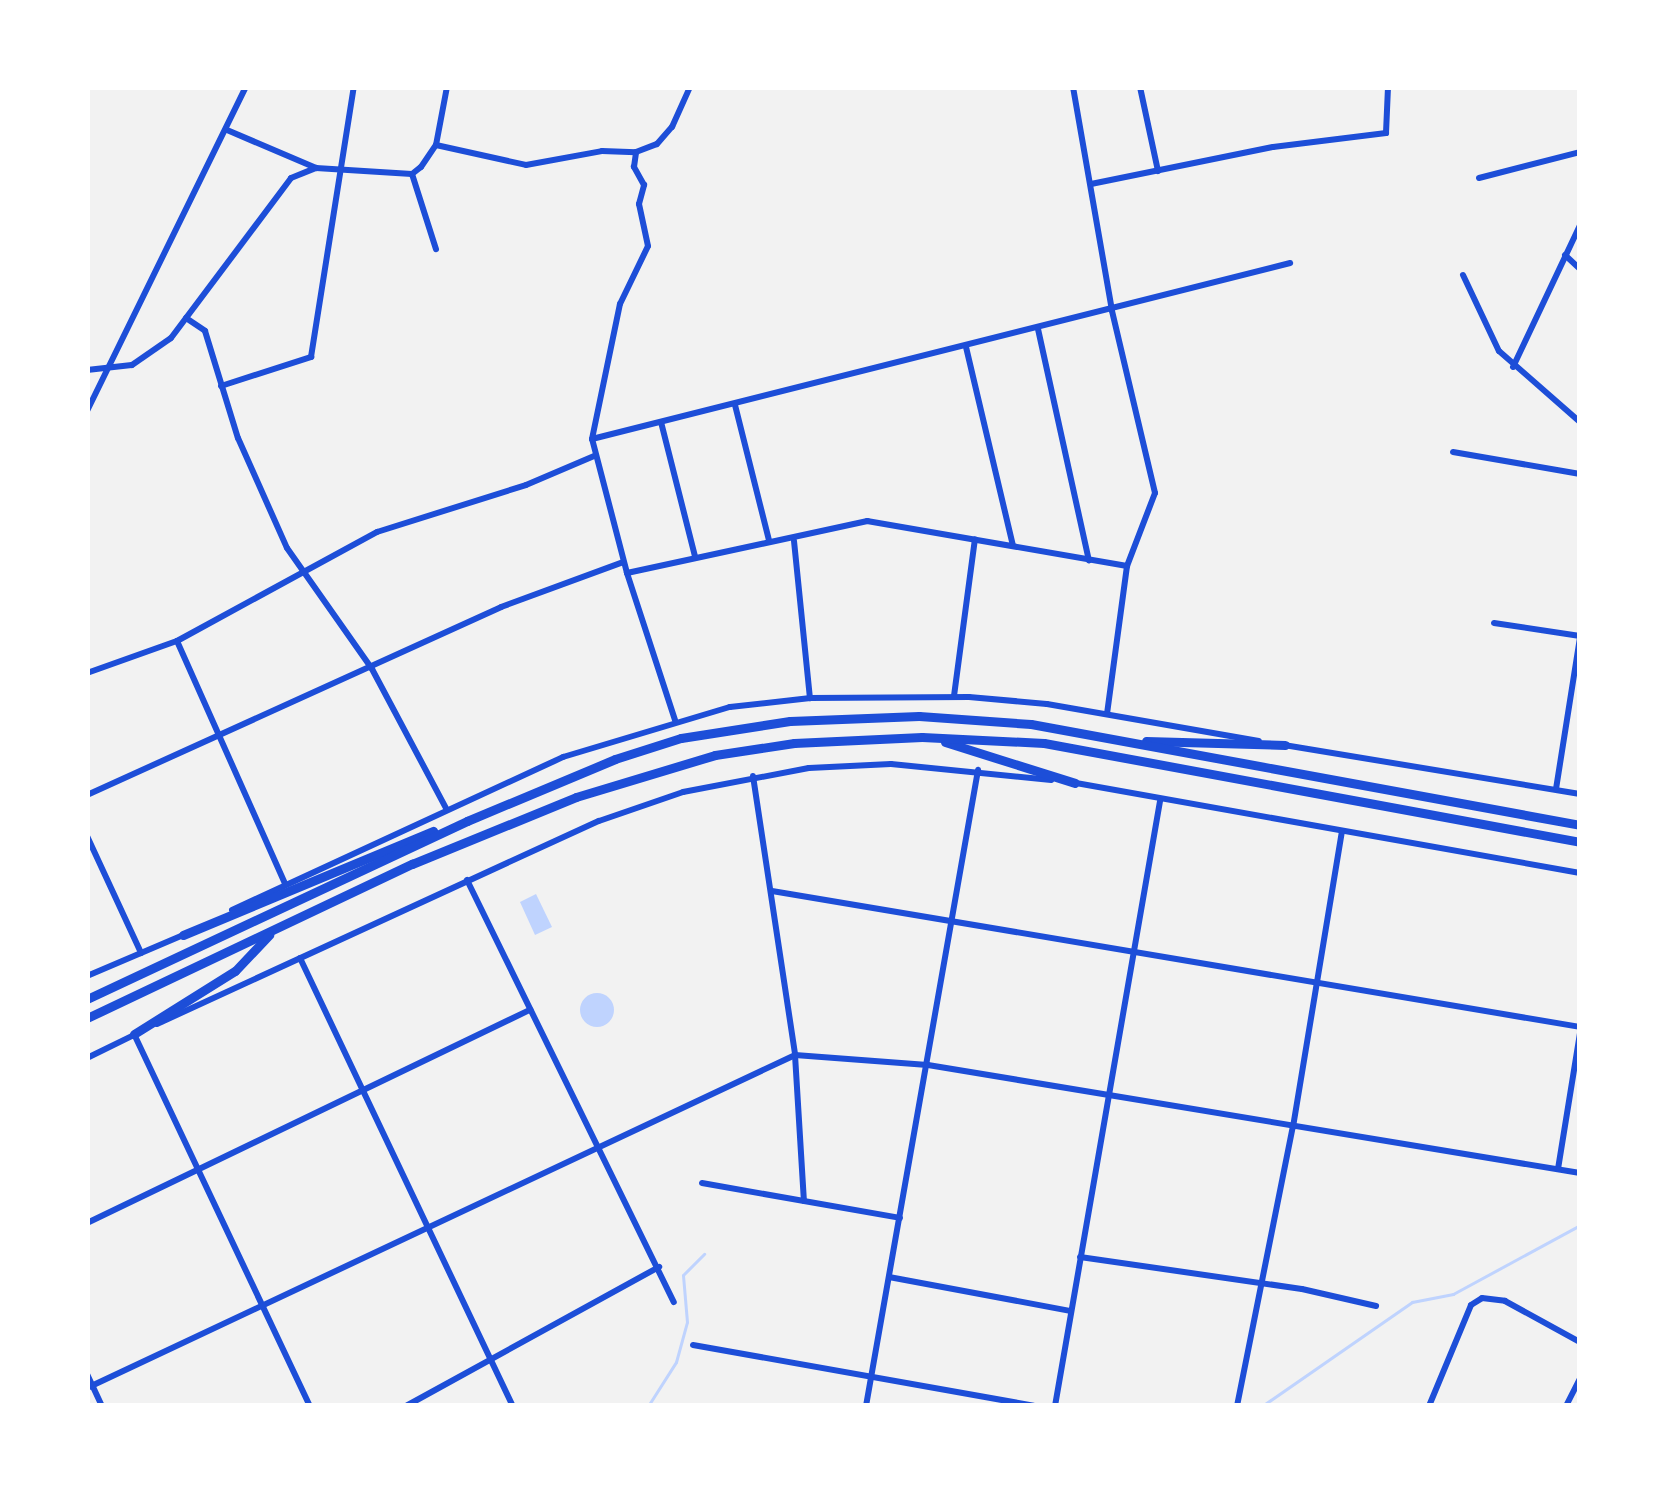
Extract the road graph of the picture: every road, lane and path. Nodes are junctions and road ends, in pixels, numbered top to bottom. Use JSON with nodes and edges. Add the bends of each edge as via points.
{"nodes":[{"id":1,"x":246,"y":87,"type":"edge"},
{"id":2,"x":354,"y":87,"type":"edge"},
{"id":3,"x":447,"y":87,"type":"edge"},
{"id":4,"x":690,"y":87,"type":"edge"},
{"id":5,"x":1073,"y":87,"type":"edge"},
{"id":6,"x":1140,"y":87,"type":"edge"},
{"id":7,"x":1388,"y":87,"type":"edge"},
{"id":8,"x":227,"y":130,"type":"junction"},
{"id":9,"x":436,"y":146,"type":"junction"},
{"id":10,"x":636,"y":152,"type":"junction"},
{"id":11,"x":1580,"y":152,"type":"edge"},
{"id":12,"x":316,"y":168,"type":"junction"},
{"id":13,"x":338,"y":170,"type":"junction"},
{"id":14,"x":1158,"y":171,"type":"junction"},
{"id":15,"x":412,"y":174,"type":"junction"},
{"id":16,"x":1480,"y":178,"type":"dead end"},
{"id":17,"x":1091,"y":184,"type":"junction"},
{"id":18,"x":1580,"y":225,"type":"edge"},
{"id":19,"x":436,"y":249,"type":"dead end"},
{"id":20,"x":1564,"y":254,"type":"junction"},
{"id":21,"x":1290,"y":263,"type":"dead end"},
{"id":22,"x":1580,"y":269,"type":"edge"},
{"id":23,"x":1463,"y":275,"type":"dead end"},
{"id":24,"x":1112,"y":310,"type":"junction"},
{"id":25,"x":186,"y":318,"type":"junction"},
{"id":26,"x":1038,"y":329,"type":"junction"},
{"id":27,"x":966,"y":347,"type":"junction"},
{"id":28,"x":109,"y":366,"type":"junction"},
{"id":29,"x":1513,"y":367,"type":"junction"},
{"id":30,"x":87,"y":370,"type":"edge"},
{"id":31,"x":221,"y":386,"type":"junction"},
{"id":32,"x":734,"y":405,"type":"junction"},
{"id":33,"x":87,"y":412,"type":"edge"},
{"id":34,"x":661,"y":422,"type":"junction"},
{"id":35,"x":1580,"y":422,"type":"edge"},
{"id":36,"x":592,"y":439,"type":"junction"},
{"id":37,"x":1453,"y":452,"type":"dead end"},
{"id":38,"x":594,"y":456,"type":"junction"},
{"id":39,"x":1580,"y":475,"type":"edge"},
{"id":40,"x":975,"y":539,"type":"junction"},
{"id":41,"x":769,"y":540,"type":"junction"},
{"id":42,"x":794,"y":541,"type":"junction"},
{"id":43,"x":1013,"y":546,"type":"junction"},
{"id":44,"x":695,"y":556,"type":"junction"},
{"id":45,"x":1089,"y":560,"type":"junction"},
{"id":46,"x":624,"y":562,"type":"junction"},
{"id":47,"x":1127,"y":566,"type":"junction"},
{"id":48,"x":305,"y":571,"type":"junction"},
{"id":49,"x":627,"y":573,"type":"junction"},
{"id":50,"x":1494,"y":622,"type":"dead end"},
{"id":51,"x":1580,"y":637,"type":"edge"},
{"id":52,"x":177,"y":640,"type":"junction"},
{"id":53,"x":372,"y":669,"type":"junction"},
{"id":54,"x":87,"y":674,"type":"edge"},
{"id":55,"x":954,"y":696,"type":"junction"},
{"id":56,"x":811,"y":698,"type":"junction"},
{"id":57,"x":1107,"y":714,"type":"junction"},
{"id":58,"x":675,"y":720,"type":"junction"},
{"id":59,"x":922,"y":737,"type":"junction"},
{"id":60,"x":217,"y":738,"type":"junction"},
{"id":61,"x":1100,"y":738,"type":"junction"},
{"id":62,"x":1285,"y":746,"type":"junction"},
{"id":63,"x":979,"y":770,"type":"junction"},
{"id":64,"x":753,"y":776,"type":"junction"},
{"id":65,"x":1075,"y":783,"type":"junction"},
{"id":66,"x":1556,"y":789,"type":"junction"},
{"id":67,"x":1580,"y":794,"type":"edge"},
{"id":68,"x":87,"y":795,"type":"edge"},
{"id":69,"x":1160,"y":801,"type":"junction"},
{"id":70,"x":446,"y":808,"type":"junction"},
{"id":71,"x":467,"y":820,"type":"junction"},
{"id":72,"x":1580,"y":825,"type":"edge"},
{"id":73,"x":1342,"y":831,"type":"junction"},
{"id":74,"x":87,"y":836,"type":"edge"},
{"id":75,"x":1580,"y":842,"type":"edge"},
{"id":76,"x":1580,"y":873,"type":"edge"},
{"id":77,"x":467,"y":880,"type":"junction"},
{"id":78,"x":285,"y":884,"type":"junction"},
{"id":79,"x":772,"y":891,"type":"junction"},
{"id":80,"x":954,"y":922,"type":"junction"},
{"id":81,"x":276,"y":928,"type":"junction"},
{"id":82,"x":183,"y":935,"type":"junction"},
{"id":83,"x":1132,"y":952,"type":"junction"},
{"id":84,"x":141,"y":953,"type":"junction"},
{"id":85,"x":300,"y":958,"type":"junction"},
{"id":86,"x":87,"y":976,"type":"edge"},
{"id":87,"x":1314,"y":984,"type":"junction"},
{"id":88,"x":87,"y":999,"type":"edge"},
{"id":89,"x":530,"y":1010,"type":"junction"},
{"id":90,"x":87,"y":1018,"type":"edge"},
{"id":91,"x":1580,"y":1030,"type":"edge"},
{"id":92,"x":134,"y":1034,"type":"junction"},
{"id":93,"x":795,"y":1054,"type":"junction"},
{"id":94,"x":87,"y":1058,"type":"edge"},
{"id":95,"x":928,"y":1065,"type":"junction"},
{"id":96,"x":363,"y":1091,"type":"junction"},
{"id":97,"x":1107,"y":1096,"type":"junction"},
{"id":98,"x":1292,"y":1127,"type":"junction"},
{"id":99,"x":597,"y":1148,"type":"junction"},
{"id":100,"x":1558,"y":1169,"type":"junction"},
{"id":101,"x":198,"y":1170,"type":"junction"},
{"id":102,"x":1580,"y":1173,"type":"edge"},
{"id":103,"x":702,"y":1183,"type":"dead end"},
{"id":104,"x":804,"y":1201,"type":"junction"},
{"id":105,"x":900,"y":1218,"type":"junction"},
{"id":106,"x":87,"y":1223,"type":"edge"},
{"id":107,"x":428,"y":1228,"type":"junction"},
{"id":108,"x":1080,"y":1257,"type":"junction"},
{"id":109,"x":659,"y":1267,"type":"junction"},
{"id":110,"x":889,"y":1277,"type":"junction"},
{"id":111,"x":1260,"y":1286,"type":"junction"},
{"id":112,"x":674,"y":1302,"type":"dead end"},
{"id":113,"x":262,"y":1306,"type":"junction"},
{"id":114,"x":1376,"y":1306,"type":"dead end"},
{"id":115,"x":1070,"y":1311,"type":"junction"},
{"id":116,"x":1580,"y":1342,"type":"edge"},
{"id":117,"x":693,"y":1345,"type":"dead end"},
{"id":118,"x":489,"y":1358,"type":"junction"},
{"id":119,"x":87,"y":1374,"type":"edge"},
{"id":120,"x":871,"y":1376,"type":"junction"},
{"id":121,"x":1580,"y":1378,"type":"edge"},
{"id":122,"x":90,"y":1386,"type":"edge"},
{"id":123,"x":102,"y":1406,"type":"edge"},
{"id":124,"x":310,"y":1406,"type":"edge"},
{"id":125,"x":406,"y":1406,"type":"edge"},
{"id":126,"x":513,"y":1406,"type":"edge"},
{"id":127,"x":866,"y":1406,"type":"edge"},
{"id":128,"x":1034,"y":1406,"type":"edge"},
{"id":129,"x":1055,"y":1406,"type":"edge"},
{"id":130,"x":1237,"y":1406,"type":"edge"},
{"id":131,"x":1429,"y":1406,"type":"edge"},
{"id":132,"x":1567,"y":1406,"type":"edge"}],
"edges":[{"from":1,"to":8,"type":"street"},
{"from":2,"to":13,"type":"street"},
{"from":3,"to":9,"type":"street"},
{"from":4,"to":10,"type":"street","via":[[673,128]]},
{"from":5,"to":17,"type":"street"},
{"from":6,"to":14,"type":"street"},
{"from":7,"to":14,"type":"street","via":[[1386,133]]},
{"from":8,"to":12,"type":"street"},
{"from":8,"to":28,"type":"street"},
{"from":9,"to":10,"type":"street","via":[[526,165]]},
{"from":9,"to":15,"type":"street"},
{"from":10,"to":36,"type":"street","via":[[649,246],[620,304]]},
{"from":11,"to":16,"type":"street"},
{"from":12,"to":13,"type":"street"},
{"from":12,"to":25,"type":"street","via":[[280,189]]},
{"from":13,"to":15,"type":"street"},
{"from":13,"to":31,"type":"street","via":[[311,357]]},
{"from":14,"to":17,"type":"street"},
{"from":15,"to":19,"type":"street"},
{"from":17,"to":24,"type":"street"},
{"from":18,"to":20,"type":"street"},
{"from":20,"to":22,"type":"street"},
{"from":20,"to":29,"type":"street"},
{"from":21,"to":24,"type":"street"},
{"from":23,"to":29,"type":"street","via":[[1487,332]]},
{"from":24,"to":26,"type":"street"},
{"from":24,"to":47,"type":"street","via":[[1155,493]]},
{"from":25,"to":28,"type":"street","via":[[149,358]]},
{"from":25,"to":31,"type":"street","via":[[205,332]]},
{"from":26,"to":27,"type":"street"},
{"from":26,"to":45,"type":"street"},
{"from":27,"to":32,"type":"street"},
{"from":27,"to":43,"type":"street"},
{"from":28,"to":30,"type":"street"},
{"from":28,"to":33,"type":"street"},
{"from":29,"to":35,"type":"street"},
{"from":31,"to":48,"type":"street","via":[[268,511]]},
{"from":32,"to":34,"type":"street"},
{"from":32,"to":41,"type":"street"},
{"from":34,"to":36,"type":"street"},
{"from":34,"to":44,"type":"street"},
{"from":36,"to":38,"type":"street"},
{"from":37,"to":39,"type":"street"},
{"from":38,"to":46,"type":"street"},
{"from":38,"to":48,"type":"street","via":[[377,532]]},
{"from":40,"to":42,"type":"street","via":[[868,521]]},
{"from":40,"to":43,"type":"street"},
{"from":40,"to":55,"type":"street"},
{"from":41,"to":42,"type":"street"},
{"from":41,"to":44,"type":"street"},
{"from":42,"to":56,"type":"street"},
{"from":43,"to":45,"type":"street"},
{"from":44,"to":49,"type":"street"},
{"from":45,"to":47,"type":"street"},
{"from":46,"to":49,"type":"street"},
{"from":46,"to":53,"type":"street","via":[[501,607]]},
{"from":47,"to":57,"type":"street"},
{"from":48,"to":52,"type":"street"},
{"from":48,"to":53,"type":"street"},
{"from":49,"to":58,"type":"street"},
{"from":50,"to":51,"type":"street"},
{"from":51,"to":66,"type":"street"},
{"from":52,"to":54,"type":"street"},
{"from":52,"to":60,"type":"street"},
{"from":53,"to":60,"type":"street"},
{"from":53,"to":70,"type":"street"},
{"from":55,"to":56,"type":"street"},
{"from":55,"to":57,"type":"street"},
{"from":56,"to":58,"type":"street"},
{"from":57,"to":62,"type":"street"},
{"from":58,"to":70,"type":"street","via":[[597,743]]},
{"from":59,"to":65,"type":"highway"},
{"from":59,"to":75,"type":"highway","via":[[1044,743]]},
{"from":59,"to":81,"type":"highway","via":[[794,743],[626,778]]},
{"from":60,"to":68,"type":"street"},
{"from":60,"to":78,"type":"street"},
{"from":61,"to":62,"type":"highway"},
{"from":61,"to":71,"type":"highway","via":[[985,719],[790,721],[681,738]]},
{"from":61,"to":72,"type":"highway"},
{"from":62,"to":66,"type":"street"},
{"from":63,"to":64,"type":"street","via":[[891,764]]},
{"from":63,"to":65,"type":"street"},
{"from":63,"to":80,"type":"street"},
{"from":64,"to":77,"type":"street","via":[[599,821]]},
{"from":64,"to":79,"type":"street"},
{"from":65,"to":69,"type":"street"},
{"from":66,"to":67,"type":"street"},
{"from":69,"to":73,"type":"street"},
{"from":69,"to":83,"type":"street"},
{"from":70,"to":78,"type":"street"},
{"from":71,"to":82,"type":"highway"},
{"from":71,"to":88,"type":"highway"},
{"from":73,"to":76,"type":"street"},
{"from":73,"to":87,"type":"street"},
{"from":74,"to":84,"type":"street"},
{"from":77,"to":85,"type":"street"},
{"from":77,"to":89,"type":"street"},
{"from":78,"to":82,"type":"street"},
{"from":79,"to":80,"type":"street"},
{"from":79,"to":93,"type":"street"},
{"from":80,"to":83,"type":"street"},
{"from":80,"to":95,"type":"street"},
{"from":81,"to":90,"type":"highway"},
{"from":81,"to":92,"type":"highway","via":[[235,971]]},
{"from":82,"to":84,"type":"street"},
{"from":83,"to":87,"type":"street"},
{"from":83,"to":97,"type":"street"},
{"from":84,"to":86,"type":"street"},
{"from":85,"to":92,"type":"street"},
{"from":85,"to":96,"type":"street"},
{"from":87,"to":91,"type":"street"},
{"from":87,"to":98,"type":"street"},
{"from":89,"to":96,"type":"street"},
{"from":89,"to":99,"type":"street"},
{"from":91,"to":100,"type":"street"},
{"from":92,"to":94,"type":"street"},
{"from":92,"to":101,"type":"street"},
{"from":93,"to":95,"type":"street"},
{"from":93,"to":99,"type":"street"},
{"from":93,"to":104,"type":"street"},
{"from":95,"to":97,"type":"street"},
{"from":95,"to":105,"type":"street"},
{"from":96,"to":101,"type":"street"},
{"from":96,"to":107,"type":"street"},
{"from":97,"to":98,"type":"street"},
{"from":97,"to":108,"type":"street"},
{"from":98,"to":100,"type":"street"},
{"from":98,"to":111,"type":"street"},
{"from":99,"to":107,"type":"street"},
{"from":99,"to":109,"type":"street"},
{"from":100,"to":102,"type":"street"},
{"from":101,"to":106,"type":"street"},
{"from":101,"to":113,"type":"street"},
{"from":103,"to":104,"type":"street"},
{"from":104,"to":105,"type":"street"},
{"from":105,"to":110,"type":"street"},
{"from":107,"to":113,"type":"street"},
{"from":107,"to":118,"type":"street"},
{"from":108,"to":111,"type":"street"},
{"from":108,"to":115,"type":"street"},
{"from":109,"to":112,"type":"street"},
{"from":109,"to":118,"type":"street"},
{"from":110,"to":115,"type":"street"},
{"from":110,"to":120,"type":"street"},
{"from":111,"to":114,"type":"street"},
{"from":111,"to":130,"type":"street"},
{"from":113,"to":122,"type":"street"},
{"from":113,"to":124,"type":"street"},
{"from":115,"to":129,"type":"street"},
{"from":116,"to":131,"type":"street","via":[[1493,1297],[1471,1305]]},
{"from":117,"to":120,"type":"street"},
{"from":118,"to":125,"type":"street"},
{"from":118,"to":126,"type":"street"},
{"from":119,"to":122,"type":"street"},
{"from":120,"to":127,"type":"street"},
{"from":120,"to":128,"type":"street"},
{"from":121,"to":132,"type":"street"},
{"from":122,"to":123,"type":"street"}]}
